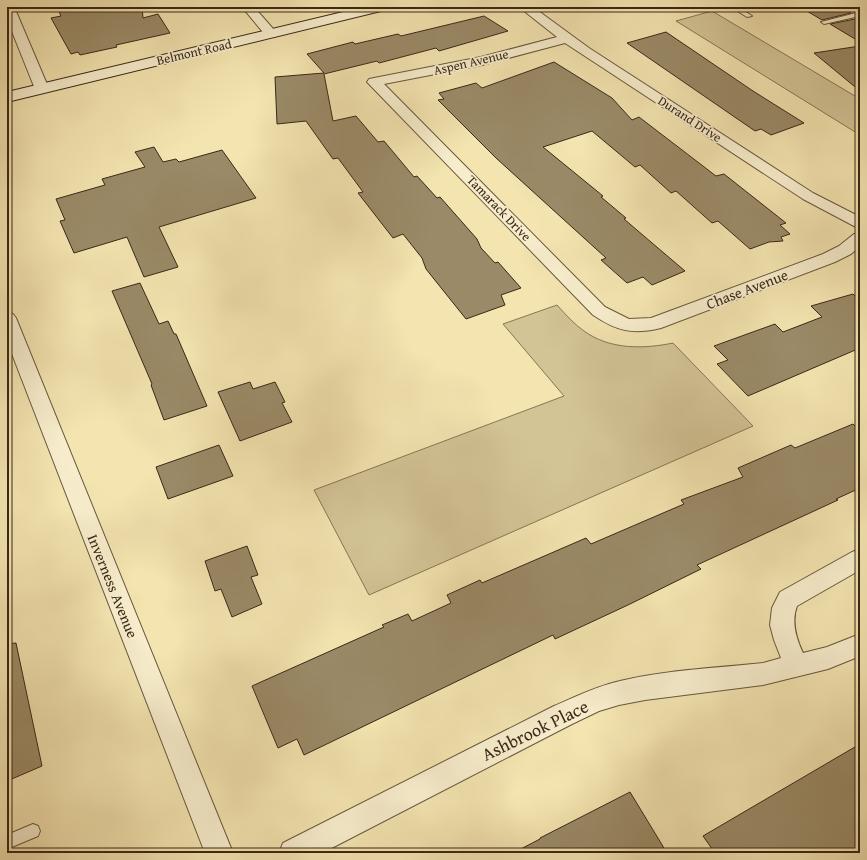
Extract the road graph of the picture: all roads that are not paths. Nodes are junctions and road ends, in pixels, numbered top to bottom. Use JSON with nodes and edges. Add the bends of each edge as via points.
{"nodes":[{"id":1,"x":248,"y":7,"type":"edge"},
{"id":2,"x":380,"y":7,"type":"edge"},
{"id":3,"x":524,"y":7,"type":"edge"},
{"id":4,"x":734,"y":7,"type":"edge"},
{"id":5,"x":11,"y":9,"type":"edge"},
{"id":6,"x":860,"y":14,"type":"edge"},
{"id":7,"x":749,"y":16,"type":"dead end"},
{"id":8,"x":824,"y":22,"type":"dead end"},
{"id":9,"x":271,"y":34,"type":"junction"},
{"id":10,"x":567,"y":38,"type":"junction"},
{"id":11,"x":374,"y":82,"type":"joint"},
{"id":12,"x":42,"y":88,"type":"junction"},
{"id":13,"x":7,"y":97,"type":"edge"},
{"id":14,"x":860,"y":223,"type":"edge"},
{"id":15,"x":860,"y":238,"type":"edge"},
{"id":16,"x":7,"y":318,"type":"edge"},
{"id":17,"x":630,"y":326,"type":"joint"},
{"id":18,"x":860,"y":559,"type":"edge"},
{"id":19,"x":860,"y":645,"type":"edge"},
{"id":20,"x":796,"y":665,"type":"junction"},
{"id":21,"x":33,"y":831,"type":"dead end"},
{"id":22,"x":7,"y":842,"type":"edge"},
{"id":23,"x":220,"y":853,"type":"edge"},
{"id":24,"x":293,"y":853,"type":"edge"}],
"edges":[{"from":1,"to":9,"type":"street"},
{"from":2,"to":9,"type":"main road","name":"Belmont Road"},
{"from":3,"to":10,"type":"street","name":"Durand Drive"},
{"from":4,"to":7,"type":"lane"},
{"from":5,"to":12,"type":"street"},
{"from":6,"to":8,"type":"lane"},
{"from":9,"to":12,"type":"main road","name":"Belmont Road"},
{"from":10,"to":11,"type":"street","name":"Aspen Avenue","via":[[482,61]]},
{"from":10,"to":14,"type":"street","name":"Durand Drive","via":[[808,196]]},
{"from":11,"to":17,"type":"street","name":"Tamarack Drive","via":[[599,311],[615,321]]},
{"from":12,"to":13,"type":"main road","name":"Belmont Road"},
{"from":15,"to":17,"type":"street","name":"Chase Avenue","via":[[845,250],[822,261],[661,322],[646,326]]},
{"from":16,"to":23,"type":"street","name":"Inverness Avenue"},
{"from":18,"to":20,"type":"street","via":[[788,599],[783,608],[781,624]]},
{"from":19,"to":20,"type":"street","name":"Ashbrook Place","via":[[828,658]]},
{"from":20,"to":24,"type":"street","name":"Ashbrook Place","via":[[763,674],[645,688],[595,701]]},
{"from":21,"to":22,"type":"lane"}]}
